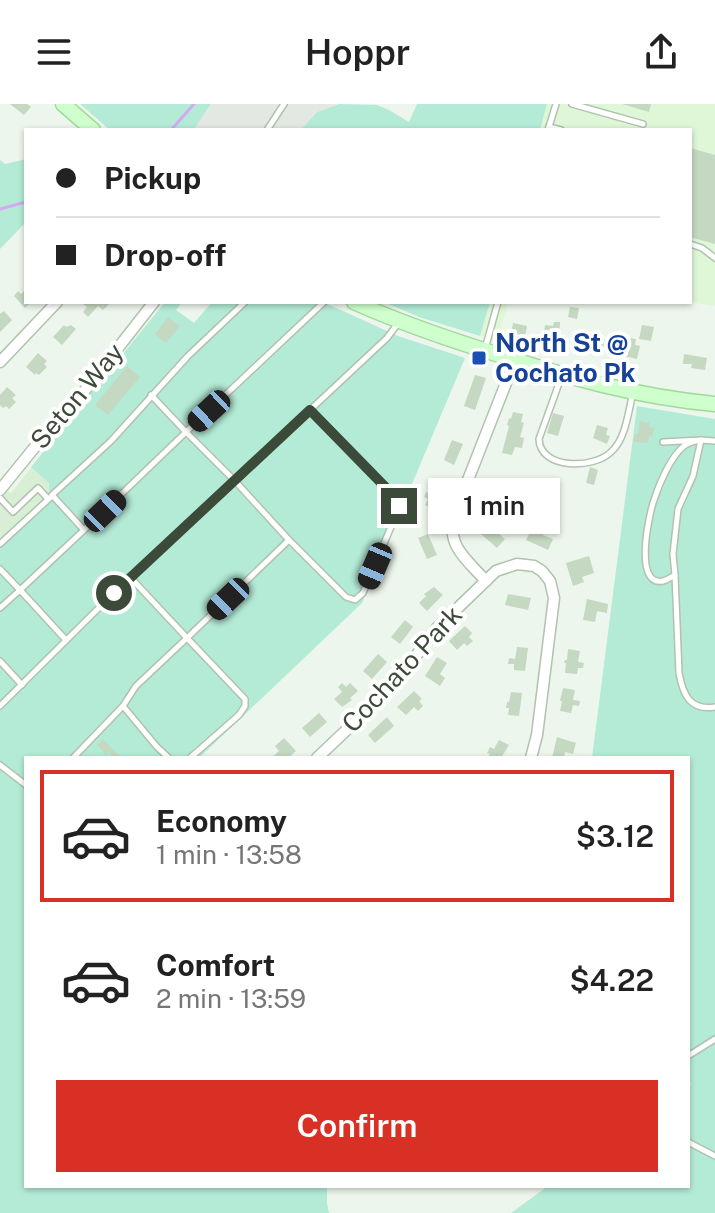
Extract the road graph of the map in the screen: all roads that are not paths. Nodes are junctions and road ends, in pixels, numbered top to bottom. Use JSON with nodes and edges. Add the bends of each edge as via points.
{"nodes":[{"id":1,"x":63,"y":104,"type":"edge"},
{"id":2,"x":284,"y":104,"type":"edge"},
{"id":3,"x":556,"y":104,"type":"edge"},
{"id":4,"x":572,"y":104,"type":"edge"},
{"id":5,"x":611,"y":104,"type":"edge"},
{"id":6,"x":608,"y":114,"type":"junction"},
{"id":7,"x":643,"y":124,"type":"dead end"},
{"id":8,"x":91,"y":128,"type":"edge"},
{"id":9,"x":268,"y":128,"type":"edge"},
{"id":10,"x":548,"y":128,"type":"edge"},
{"id":11,"x":692,"y":245,"type":"edge"},
{"id":12,"x":715,"y":258,"type":"edge"},
{"id":13,"x":55,"y":304,"type":"edge"},
{"id":14,"x":152,"y":304,"type":"edge"},
{"id":15,"x":243,"y":304,"type":"edge"},
{"id":16,"x":322,"y":304,"type":"edge"},
{"id":17,"x":359,"y":304,"type":"edge"},
{"id":18,"x":497,"y":304,"type":"edge"},
{"id":19,"x":399,"y":321,"type":"junction"},
{"id":20,"x":484,"y":350,"type":"junction"},
{"id":21,"x":515,"y":360,"type":"junction"},
{"id":22,"x":0,"y":362,"type":"edge"},
{"id":23,"x":562,"y":375,"type":"junction"},
{"id":24,"x":634,"y":392,"type":"junction"},
{"id":25,"x":151,"y":395,"type":"junction"},
{"id":26,"x":715,"y":404,"type":"edge"},
{"id":27,"x":310,"y":410,"type":"junction"},
{"id":28,"x":186,"y":432,"type":"junction"},
{"id":29,"x":701,"y":440,"type":"junction"},
{"id":30,"x":715,"y":441,"type":"edge"},
{"id":31,"x":663,"y":442,"type":"dead end"},
{"id":32,"x":235,"y":481,"type":"junction"},
{"id":33,"x":0,"y":490,"type":"edge"},
{"id":34,"x":50,"y":497,"type":"junction"},
{"id":35,"x":0,"y":498,"type":"edge"},
{"id":36,"x":84,"y":530,"type":"junction"},
{"id":37,"x":289,"y":540,"type":"junction"},
{"id":38,"x":0,"y":544,"type":"edge"},
{"id":39,"x":0,"y":569,"type":"edge"},
{"id":40,"x":675,"y":575,"type":"junction"},
{"id":41,"x":130,"y":577,"type":"junction"},
{"id":42,"x":486,"y":581,"type":"junction"},
{"id":43,"x":20,"y":590,"type":"junction"},
{"id":44,"x":0,"y":608,"type":"edge"},
{"id":45,"x":187,"y":638,"type":"junction"},
{"id":46,"x":66,"y":640,"type":"junction"},
{"id":47,"x":0,"y":661,"type":"edge"},
{"id":48,"x":22,"y":685,"type":"junction"},
{"id":49,"x":0,"y":706,"type":"edge"},
{"id":50,"x":123,"y":706,"type":"junction"},
{"id":51,"x":715,"y":707,"type":"edge"},
{"id":52,"x":75,"y":756,"type":"edge"},
{"id":53,"x":167,"y":756,"type":"edge"},
{"id":54,"x":192,"y":756,"type":"edge"},
{"id":55,"x":319,"y":756,"type":"edge"},
{"id":56,"x":532,"y":756,"type":"edge"},
{"id":57,"x":0,"y":765,"type":"edge"},
{"id":58,"x":24,"y":783,"type":"edge"},
{"id":59,"x":715,"y":1039,"type":"edge"},
{"id":60,"x":690,"y":1055,"type":"edge"},
{"id":61,"x":690,"y":1143,"type":"edge"},
{"id":62,"x":715,"y":1156,"type":"edge"}],
"edges":[{"from":1,"to":8,"type":"main road"},
{"from":2,"to":9,"type":"lane"},
{"from":3,"to":10,"type":"lane"},
{"from":4,"to":6,"type":"lane"},
{"from":5,"to":6,"type":"lane"},
{"from":6,"to":7,"type":"lane"},
{"from":11,"to":12,"type":"lane"},
{"from":13,"to":22,"type":"street"},
{"from":14,"to":33,"type":"street","name":"Seton Way"},
{"from":15,"to":25,"type":"lane"},
{"from":16,"to":28,"type":"lane"},
{"from":17,"to":19,"type":"main road"},
{"from":18,"to":20,"type":"lane"},
{"from":19,"to":20,"type":"main road"},
{"from":19,"to":27,"type":"lane"},
{"from":20,"to":21,"type":"main road"},
{"from":21,"to":23,"type":"main road"},
{"from":21,"to":42,"type":"street","via":[[452,525],[456,547]]},
{"from":23,"to":24,"type":"main road"},
{"from":23,"to":24,"type":"lane","via":[[539,449],[562,462],[587,464],[611,453]]},
{"from":24,"to":26,"type":"main road"},
{"from":25,"to":28,"type":"lane"},
{"from":25,"to":34,"type":"lane"},
{"from":27,"to":32,"type":"lane"},
{"from":27,"to":37,"type":"lane","via":[[399,506],[357,599],[347,598]]},
{"from":28,"to":32,"type":"lane"},
{"from":28,"to":36,"type":"lane"},
{"from":29,"to":30,"type":"lane"},
{"from":29,"to":31,"type":"lane"},
{"from":29,"to":40,"type":"lane","via":[[678,509]]},
{"from":29,"to":40,"type":"lane","via":[[683,447],[669,467],[649,519],[648,574],[663,581]]},
{"from":32,"to":37,"type":"lane"},
{"from":32,"to":41,"type":"lane"},
{"from":34,"to":35,"type":"lane","via":[[38,488],[13,512]]},
{"from":34,"to":36,"type":"lane"},
{"from":34,"to":38,"type":"lane"},
{"from":36,"to":43,"type":"lane"},
{"from":37,"to":45,"type":"lane"},
{"from":39,"to":43,"type":"lane"},
{"from":40,"to":51,"type":"lane","via":[[681,685],[690,702]]},
{"from":41,"to":45,"type":"lane"},
{"from":41,"to":46,"type":"lane"},
{"from":42,"to":55,"type":"street","name":"Cochato Park","via":[[435,630],[401,677]]},
{"from":42,"to":56,"type":"street","name":"Cochato Park","via":[[501,568],[523,564],[542,571],[552,586]]},
{"from":43,"to":44,"type":"lane"},
{"from":43,"to":46,"type":"lane"},
{"from":45,"to":50,"type":"lane","via":[[136,686]]},
{"from":45,"to":54,"type":"lane","via":[[245,699],[239,715]]},
{"from":46,"to":48,"type":"lane"},
{"from":47,"to":48,"type":"lane"},
{"from":48,"to":49,"type":"lane"},
{"from":50,"to":52,"type":"lane"},
{"from":50,"to":53,"type":"lane"},
{"from":57,"to":58,"type":"lane"},
{"from":59,"to":60,"type":"lane"},
{"from":61,"to":62,"type":"lane"}]}
